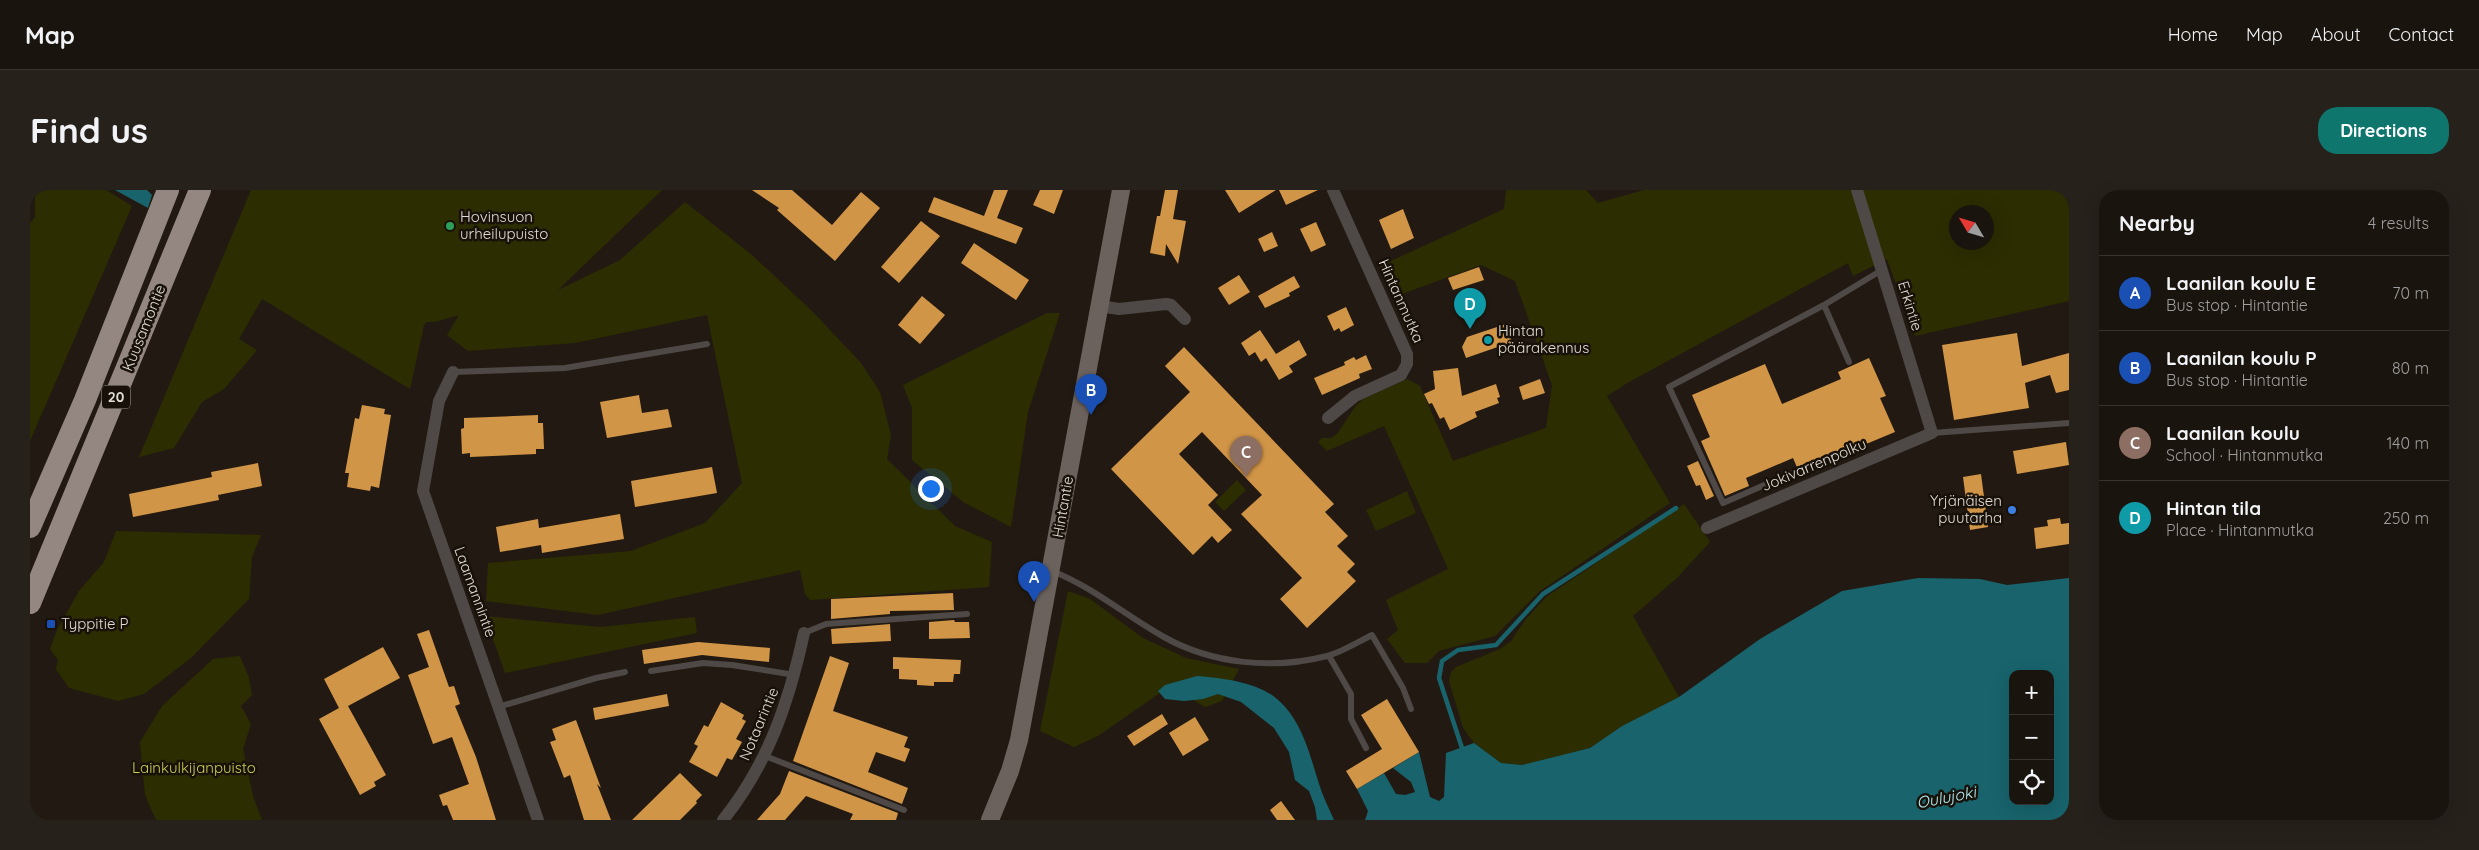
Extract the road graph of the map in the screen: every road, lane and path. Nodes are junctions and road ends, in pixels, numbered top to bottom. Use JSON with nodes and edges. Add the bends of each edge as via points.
{"nodes":[{"id":1,"x":168,"y":190,"type":"edge"},
{"id":2,"x":200,"y":190,"type":"edge"},
{"id":3,"x":1121,"y":190,"type":"edge"},
{"id":4,"x":1333,"y":190,"type":"edge"},
{"id":5,"x":1857,"y":190,"type":"edge"},
{"id":6,"x":1882,"y":270,"type":"junction"},
{"id":7,"x":1824,"y":305,"type":"junction"},
{"id":8,"x":1100,"y":306,"type":"junction"},
{"id":9,"x":1185,"y":319,"type":"dead end"},
{"id":10,"x":707,"y":344,"type":"dead end"},
{"id":11,"x":1849,"y":362,"type":"dead end"},
{"id":12,"x":453,"y":372,"type":"joint"},
{"id":13,"x":1328,"y":418,"type":"dead end"},
{"id":14,"x":2069,"y":423,"type":"edge"},
{"id":15,"x":1932,"y":433,"type":"junction"},
{"id":16,"x":1792,"y":473,"type":"dead end"},
{"id":17,"x":30,"y":527,"type":"edge"},
{"id":18,"x":1707,"y":528,"type":"dead end"},
{"id":19,"x":1051,"y":570,"type":"junction"},
{"id":20,"x":30,"y":603,"type":"edge"},
{"id":21,"x":967,"y":614,"type":"dead end"},
{"id":22,"x":804,"y":633,"type":"joint"},
{"id":23,"x":1329,"y":656,"type":"junction"},
{"id":24,"x":651,"y":671,"type":"dead end"},
{"id":25,"x":625,"y":672,"type":"dead end"},
{"id":26,"x":795,"y":675,"type":"junction"},
{"id":27,"x":498,"y":708,"type":"junction"},
{"id":28,"x":1411,"y":709,"type":"dead end"},
{"id":29,"x":1366,"y":748,"type":"dead end"},
{"id":30,"x":766,"y":756,"type":"junction"},
{"id":31,"x":904,"y":810,"type":"dead end"},
{"id":32,"x":538,"y":820,"type":"edge"},
{"id":33,"x":724,"y":820,"type":"edge"},
{"id":34,"x":990,"y":820,"type":"edge"}],
"edges":[{"from":1,"to":17,"type":"highway","name":"Kuusamontie","number":"20","via":[[85,400]]},
{"from":2,"to":20,"type":"highway","name":"Kuusamontie","number":"20"},
{"from":3,"to":8,"type":"street","name":"Hintantie"},
{"from":4,"to":13,"type":"street","name":"Hintanmutka","via":[[1408,359],[1405,370],[1395,379],[1355,396]]},
{"from":5,"to":6,"type":"street","name":"Erkintie"},
{"from":6,"to":7,"type":"lane"},
{"from":6,"to":15,"type":"street","name":"Erkintie"},
{"from":7,"to":11,"type":"lane"},
{"from":7,"to":16,"type":"lane","via":[[1669,387],[1723,503]]},
{"from":8,"to":9,"type":"street","via":[[1119,308],[1166,304]]},
{"from":8,"to":19,"type":"street","name":"Hintantie"},
{"from":10,"to":12,"type":"lane","via":[[565,368]]},
{"from":12,"to":27,"type":"street","name":"Laamannintie","via":[[439,401],[423,491]]},
{"from":14,"to":15,"type":"lane"},
{"from":15,"to":18,"type":"street","name":"Jokivarrenpolku"},
{"from":19,"to":23,"type":"lane","via":[[1092,591],[1164,638],[1204,656],[1290,663]]},
{"from":19,"to":34,"type":"street","name":"Hintantie","via":[[1019,740]]},
{"from":21,"to":22,"type":"lane","via":[[826,624]]},
{"from":22,"to":26,"type":"street","name":"Notaarintie"},
{"from":23,"to":28,"type":"lane","via":[[1372,635],[1403,688]]},
{"from":23,"to":29,"type":"lane","via":[[1351,694],[1351,719]]},
{"from":24,"to":26,"type":"lane","via":[[703,663]]},
{"from":25,"to":27,"type":"lane"},
{"from":26,"to":30,"type":"street","name":"Notaarintie"},
{"from":27,"to":32,"type":"street","name":"Laamannintie"},
{"from":30,"to":31,"type":"lane"},
{"from":30,"to":33,"type":"street","name":"Notaarintie"}]}
